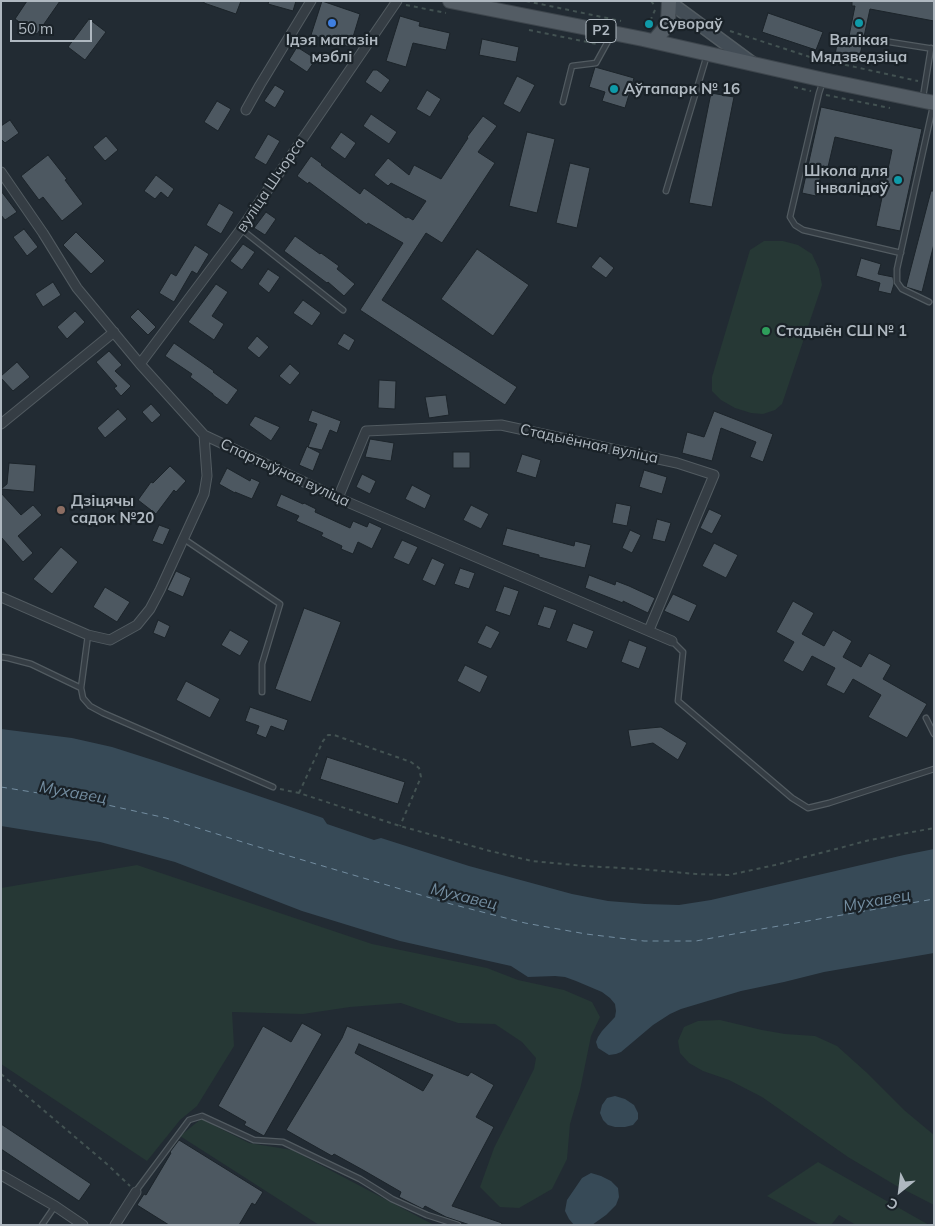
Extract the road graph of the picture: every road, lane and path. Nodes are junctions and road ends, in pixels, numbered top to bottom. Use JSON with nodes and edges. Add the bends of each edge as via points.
{"nodes":[{"id":1,"x":311,"y":1,"type":"edge"},
{"id":2,"x":396,"y":1,"type":"edge"},
{"id":3,"x":450,"y":1,"type":"edge"},
{"id":4,"x":651,"y":1,"type":"edge"},
{"id":5,"x":668,"y":2,"type":"edge"},
{"id":6,"x":728,"y":30,"type":"dead end"},
{"id":7,"x":613,"y":33,"type":"junction"},
{"id":8,"x":650,"y":36,"type":"junction"},
{"id":9,"x":877,"y":40,"type":"dead end"},
{"id":10,"x":932,"y":49,"type":"edge"},
{"id":11,"x":707,"y":53,"type":"junction"},
{"id":12,"x":752,"y":63,"type":"junction"},
{"id":13,"x":824,"y":80,"type":"junction"},
{"id":14,"x":926,"y":83,"type":"junction"},
{"id":15,"x":563,"y":102,"type":"dead end"},
{"id":16,"x":930,"y":103,"type":"edge"},
{"id":17,"x":246,"y":110,"type":"dead end"},
{"id":18,"x":1,"y":172,"type":"edge"},
{"id":19,"x":666,"y":192,"type":"dead end"},
{"id":20,"x":241,"y":229,"type":"junction"},
{"id":21,"x":901,"y":253,"type":"junction"},
{"id":22,"x":929,"y":302,"type":"dead end"},
{"id":23,"x":343,"y":310,"type":"dead end"},
{"id":24,"x":114,"y":332,"type":"junction"},
{"id":25,"x":140,"y":364,"type":"junction"},
{"id":26,"x":1,"y":424,"type":"edge"},
{"id":27,"x":204,"y":436,"type":"junction"},
{"id":28,"x":338,"y":498,"type":"junction"},
{"id":29,"x":184,"y":539,"type":"junction"},
{"id":30,"x":1,"y":596,"type":"edge"},
{"id":31,"x":649,"y":630,"type":"junction"},
{"id":32,"x":88,"y":635,"type":"junction"},
{"id":33,"x":672,"y":641,"type":"joint"},
{"id":34,"x":1,"y":657,"type":"edge"},
{"id":35,"x":81,"y":688,"type":"junction"},
{"id":36,"x":262,"y":692,"type":"dead end"},
{"id":37,"x":926,"y":718,"type":"dead end"},
{"id":38,"x":934,"y":734,"type":"edge"},
{"id":39,"x":934,"y":769,"type":"edge"},
{"id":40,"x":273,"y":787,"type":"joint"},
{"id":41,"x":299,"y":793,"type":"junction"},
{"id":42,"x":400,"y":826,"type":"junction"},
{"id":43,"x":934,"y":828,"type":"edge"},
{"id":44,"x":1,"y":1074,"type":"edge"},
{"id":45,"x":2,"y":1177,"type":"edge"},
{"id":46,"x":136,"y":1192,"type":"junction"},
{"id":47,"x":55,"y":1206,"type":"junction"},
{"id":48,"x":42,"y":1225,"type":"edge"},
{"id":49,"x":83,"y":1225,"type":"edge"},
{"id":50,"x":115,"y":1225,"type":"edge"},
{"id":51,"x":458,"y":1225,"type":"edge"}],
"edges":[{"from":1,"to":17,"type":"street"},
{"from":2,"to":20,"type":"street","name":"вуліца Шчорса"},
{"from":3,"to":7,"type":"main road","number":"Р2"},
{"from":4,"to":8,"type":"path","via":[[656,7]]},
{"from":5,"to":8,"type":"main road","via":[[665,28]]},
{"from":5,"to":12,"type":"main road"},
{"from":6,"to":14,"type":"path","via":[[810,57]]},
{"from":7,"to":8,"type":"main road","number":"Р2"},
{"from":7,"to":15,"type":"lane","via":[[596,63],[572,66]]},
{"from":8,"to":11,"type":"main road","number":"Р2"},
{"from":9,"to":10,"type":"lane"},
{"from":10,"to":14,"type":"lane"},
{"from":11,"to":12,"type":"main road","number":"Р2"},
{"from":11,"to":19,"type":"lane"},
{"from":12,"to":13,"type":"main road","number":"Р2"},
{"from":13,"to":16,"type":"main road","number":"Р2"},
{"from":13,"to":21,"type":"lane","via":[[790,217],[804,230]]},
{"from":14,"to":16,"type":"lane"},
{"from":16,"to":21,"type":"lane"},
{"from":18,"to":24,"type":"street","name":"Спартыўная вуліца","via":[[77,288]]},
{"from":20,"to":23,"type":"lane"},
{"from":20,"to":25,"type":"street","name":"вуліца Шчорса"},
{"from":21,"to":22,"type":"lane","via":[[897,282],[902,289]]},
{"from":24,"to":25,"type":"street","name":"Спартыўная вуліца"},
{"from":24,"to":26,"type":"street"},
{"from":25,"to":27,"type":"street","name":"Спартыўная вуліца"},
{"from":27,"to":28,"type":"street","name":"Спартыўная вуліца"},
{"from":27,"to":29,"type":"street","via":[[207,476],[204,494]]},
{"from":28,"to":31,"type":"street","name":"Спартыўная вуліца"},
{"from":28,"to":31,"type":"street","name":"Стадыённая вуліца","via":[[366,431],[501,425],[677,463],[714,475]]},
{"from":29,"to":32,"type":"street","via":[[150,609],[137,626],[110,640]]},
{"from":29,"to":36,"type":"lane","via":[[280,604],[262,664]]},
{"from":30,"to":32,"type":"street"},
{"from":31,"to":33,"type":"street","name":"Спартыўная вуліца"},
{"from":32,"to":35,"type":"lane"},
{"from":33,"to":39,"type":"lane","via":[[683,652],[678,701],[808,808]]},
{"from":34,"to":35,"type":"lane","via":[[30,664]]},
{"from":35,"to":40,"type":"lane","via":[[83,698],[90,706],[103,713]]},
{"from":37,"to":38,"type":"lane"},
{"from":40,"to":41,"type":"path"},
{"from":41,"to":42,"type":"path"},
{"from":41,"to":42,"type":"path","via":[[323,741],[328,735],[334,735],[411,762],[419,768],[421,777]]},
{"from":42,"to":43,"type":"path","via":[[532,861],[729,875],[870,840]]},
{"from":44,"to":46,"type":"path"},
{"from":45,"to":47,"type":"street"},
{"from":46,"to":50,"type":"street"},
{"from":46,"to":51,"type":"lane","via":[[189,1120],[202,1116],[254,1140],[283,1142],[427,1215]]},
{"from":47,"to":48,"type":"lane"},
{"from":47,"to":49,"type":"street"}]}
